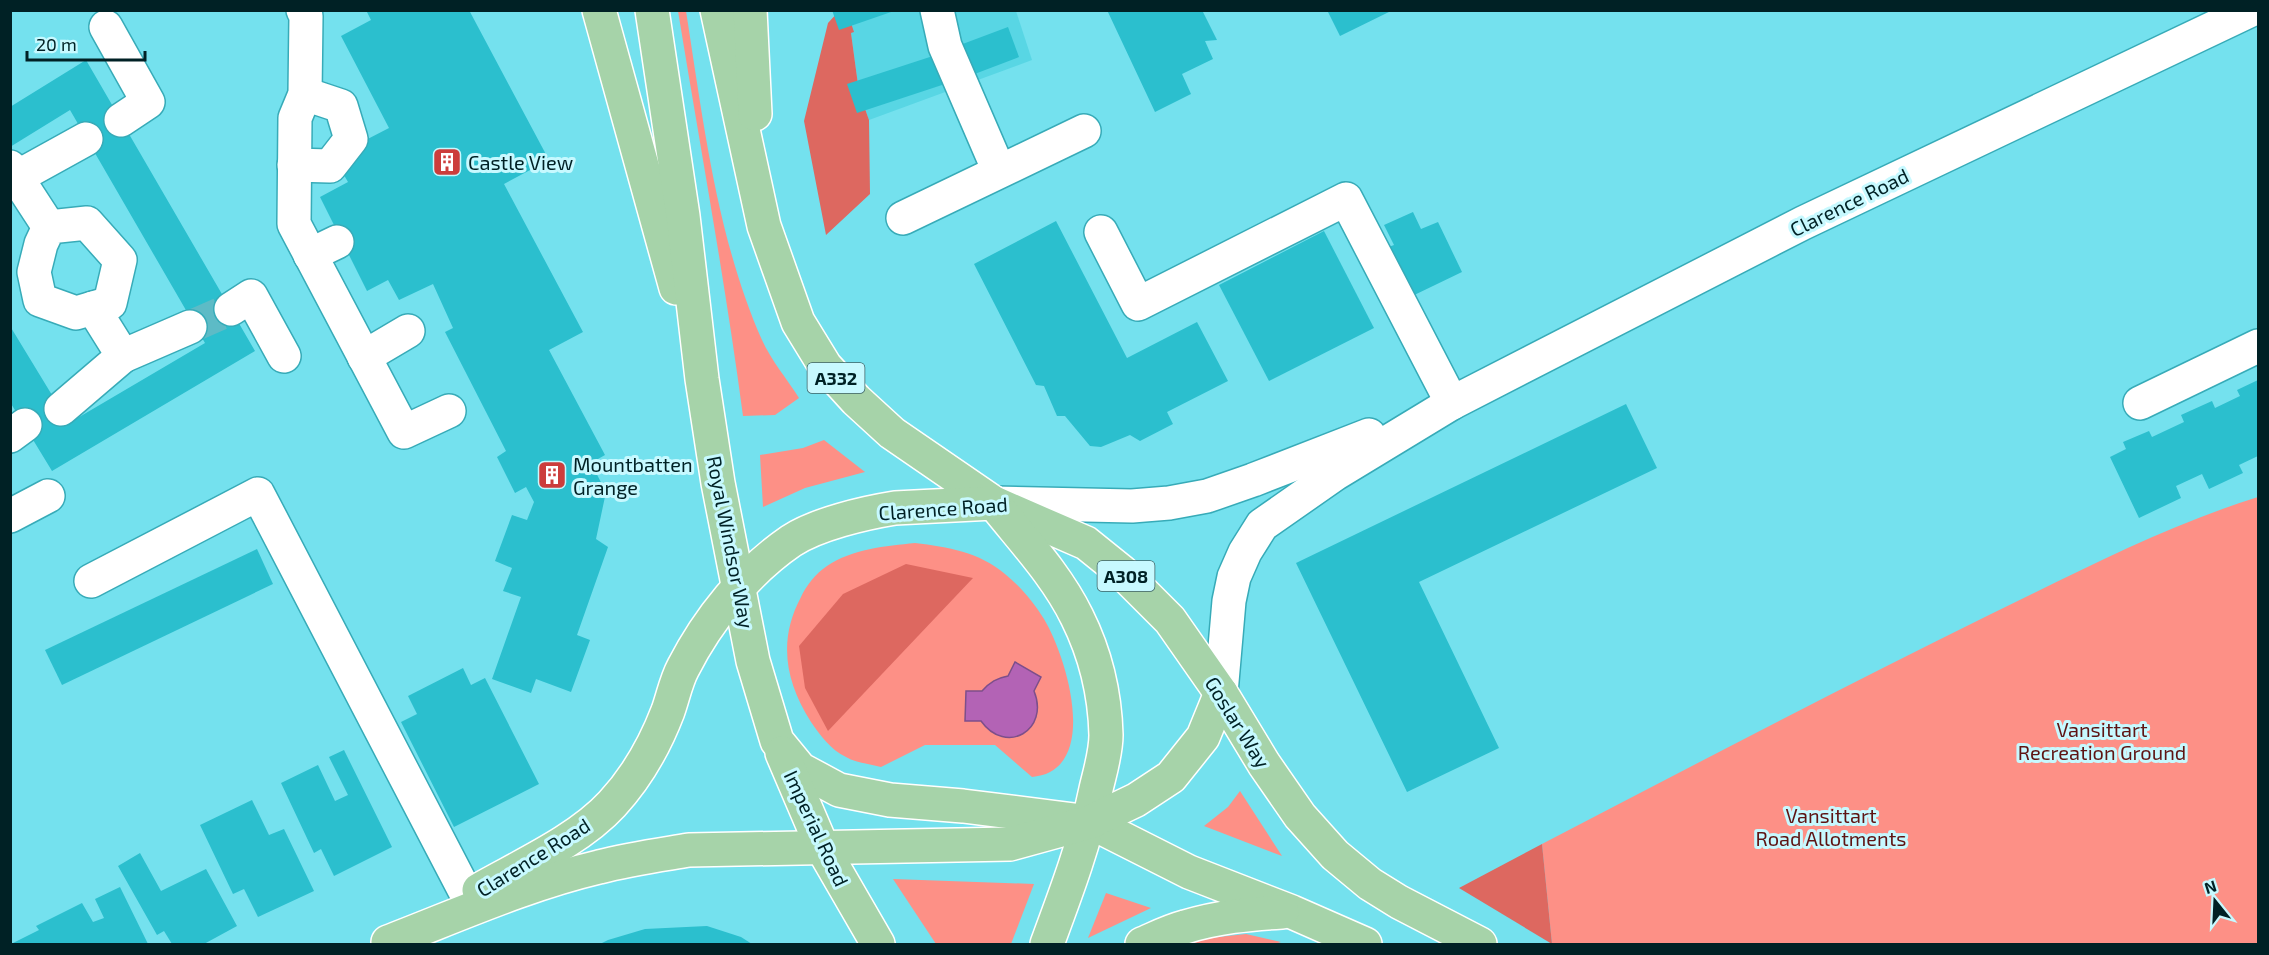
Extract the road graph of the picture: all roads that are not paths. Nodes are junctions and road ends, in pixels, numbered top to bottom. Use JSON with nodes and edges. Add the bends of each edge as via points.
{"nodes":[{"id":1,"x":303,"y":10,"type":"edge"},
{"id":2,"x":599,"y":10,"type":"edge"},
{"id":3,"x":652,"y":10,"type":"edge"},
{"id":4,"x":717,"y":10,"type":"edge"},
{"id":5,"x":750,"y":10,"type":"edge"},
{"id":6,"x":937,"y":10,"type":"edge"},
{"id":7,"x":2251,"y":10,"type":"edge"},
{"id":8,"x":105,"y":27,"type":"dead end"},
{"id":9,"x":305,"y":94,"type":"junction"},
{"id":10,"x":121,"y":120,"type":"dead end"},
{"id":11,"x":1084,"y":131,"type":"dead end"},
{"id":12,"x":86,"y":139,"type":"dead end"},
{"id":13,"x":294,"y":165,"type":"junction"},
{"id":14,"x":999,"y":171,"type":"junction"},
{"id":15,"x":13,"y":175,"type":"edge"},
{"id":16,"x":758,"y":194,"type":"junction"},
{"id":17,"x":903,"y":218,"type":"dead end"},
{"id":18,"x":49,"y":227,"type":"junction"},
{"id":19,"x":1101,"y":232,"type":"dead end"},
{"id":20,"x":93,"y":308,"type":"junction"},
{"id":21,"x":231,"y":309,"type":"tunnel mouth"},
{"id":22,"x":190,"y":327,"type":"tunnel mouth"},
{"id":23,"x":408,"y":331,"type":"dead end"},
{"id":24,"x":2259,"y":346,"type":"edge"},
{"id":25,"x":123,"y":356,"type":"junction"},
{"id":26,"x":284,"y":356,"type":"dead end"},
{"id":27,"x":364,"y":357,"type":"junction"},
{"id":28,"x":702,"y":379,"type":"junction"},
{"id":29,"x":1452,"y":403,"type":"junction"},
{"id":30,"x":2140,"y":403,"type":"dead end"},
{"id":31,"x":61,"y":409,"type":"dead end"},
{"id":32,"x":449,"y":411,"type":"dead end"},
{"id":33,"x":48,"y":496,"type":"dead end"},
{"id":34,"x":994,"y":503,"type":"junction"},
{"id":35,"x":10,"y":516,"type":"edge"},
{"id":36,"x":91,"y":581,"type":"dead end"},
{"id":37,"x":739,"y":587,"type":"junction"},
{"id":38,"x":1221,"y":693,"type":"junction"},
{"id":39,"x":777,"y":741,"type":"junction"},
{"id":40,"x":1086,"y":836,"type":"junction"},
{"id":41,"x":823,"y":849,"type":"junction"},
{"id":42,"x":468,"y":897,"type":"junction"},
{"id":43,"x":1292,"y":912,"type":"junction"},
{"id":44,"x":386,"y":943,"type":"edge"},
{"id":45,"x":878,"y":945,"type":"edge"},
{"id":46,"x":1047,"y":945,"type":"edge"},
{"id":47,"x":1142,"y":945,"type":"edge"},
{"id":48,"x":1365,"y":945,"type":"edge"},
{"id":49,"x":1480,"y":945,"type":"edge"}],
"edges":[{"from":1,"to":9,"type":"street"},
{"from":2,"to":28,"type":"main road"},
{"from":3,"to":28,"type":"main road","name":"Royal Windsor Way","via":[[683,216]]},
{"from":4,"to":16,"type":"main road","number":"A332"},
{"from":5,"to":16,"type":"main road"},
{"from":6,"to":14,"type":"street","via":[[945,46]]},
{"from":7,"to":29,"type":"street","name":"Clarence Road","via":[[1803,223]]},
{"from":8,"to":10,"type":"street","via":[[148,102]]},
{"from":9,"to":13,"type":"street","via":[[295,118]]},
{"from":9,"to":13,"type":"street","via":[[341,106],[351,139],[330,166]]},
{"from":11,"to":14,"type":"street"},
{"from":12,"to":15,"type":"street"},
{"from":13,"to":27,"type":"street","via":[[294,224],[323,248]]},
{"from":14,"to":17,"type":"street"},
{"from":15,"to":18,"type":"street"},
{"from":16,"to":34,"type":"main road","number":"A332","via":[[764,226],[798,322],[825,366],[892,433]]},
{"from":18,"to":20,"type":"street","via":[[34,273],[40,300],[76,313]]},
{"from":18,"to":20,"type":"street","via":[[87,223],[120,261],[110,303]]},
{"from":19,"to":29,"type":"street","via":[[1138,304],[1346,199]]},
{"from":20,"to":25,"type":"street"},
{"from":21,"to":26,"type":"street","via":[[251,296]]},
{"from":22,"to":25,"type":"street"},
{"from":23,"to":27,"type":"street"},
{"from":24,"to":30,"type":"street"},
{"from":25,"to":31,"type":"street"},
{"from":27,"to":32,"type":"street","via":[[404,432]]},
{"from":28,"to":37,"type":"main road","name":"Royal Windsor Way"},
{"from":29,"to":34,"type":"street","name":"Clarence Road","via":[[1206,496],[1132,506]]},
{"from":29,"to":38,"type":"street","name":"Clarence Road","via":[[1335,474],[1262,525],[1234,577]]},
{"from":33,"to":35,"type":"street"},
{"from":34,"to":37,"type":"main road","name":"Clarence Road","via":[[895,508],[841,520],[793,540]]},
{"from":34,"to":38,"type":"main road","name":"Goslar Way","number":"A308","via":[[1086,543],[1122,572],[1170,620]]},
{"from":34,"to":40,"type":"main road","via":[[1056,581],[1092,654],[1102,695],[1106,737]]},
{"from":36,"to":42,"type":"street","via":[[258,494]]},
{"from":37,"to":39,"type":"main road","name":"Royal Windsor Way","via":[[753,661]]},
{"from":37,"to":42,"type":"main road","name":"Clarence Road","via":[[682,669],[647,758],[612,805],[572,837]]},
{"from":38,"to":40,"type":"main road","name":"Clarence Road","via":[[1203,737],[1171,777]]},
{"from":38,"to":49,"type":"main road","name":"Goslar Way","number":"A308","via":[[1263,764],[1300,816],[1335,855],[1380,890]]},
{"from":39,"to":40,"type":"main road","name":"Royal Windsor Way","via":[[800,769],[839,790],[890,800],[963,806]]},
{"from":39,"to":41,"type":"main road","name":"Imperial Road"},
{"from":40,"to":41,"type":"main road","name":"Clarence Road","via":[[1010,844]]},
{"from":40,"to":43,"type":"main road","name":"Royal Windsor Way"},
{"from":40,"to":46,"type":"main road"},
{"from":41,"to":44,"type":"main road","name":"Clarence Road","via":[[689,850],[598,867]]},
{"from":41,"to":45,"type":"main road","name":"Imperial Road"},
{"from":42,"to":44,"type":"main road","name":"Clarence Road"},
{"from":43,"to":47,"type":"main road","via":[[1214,919],[1183,927]]},
{"from":43,"to":48,"type":"main road"}]}
